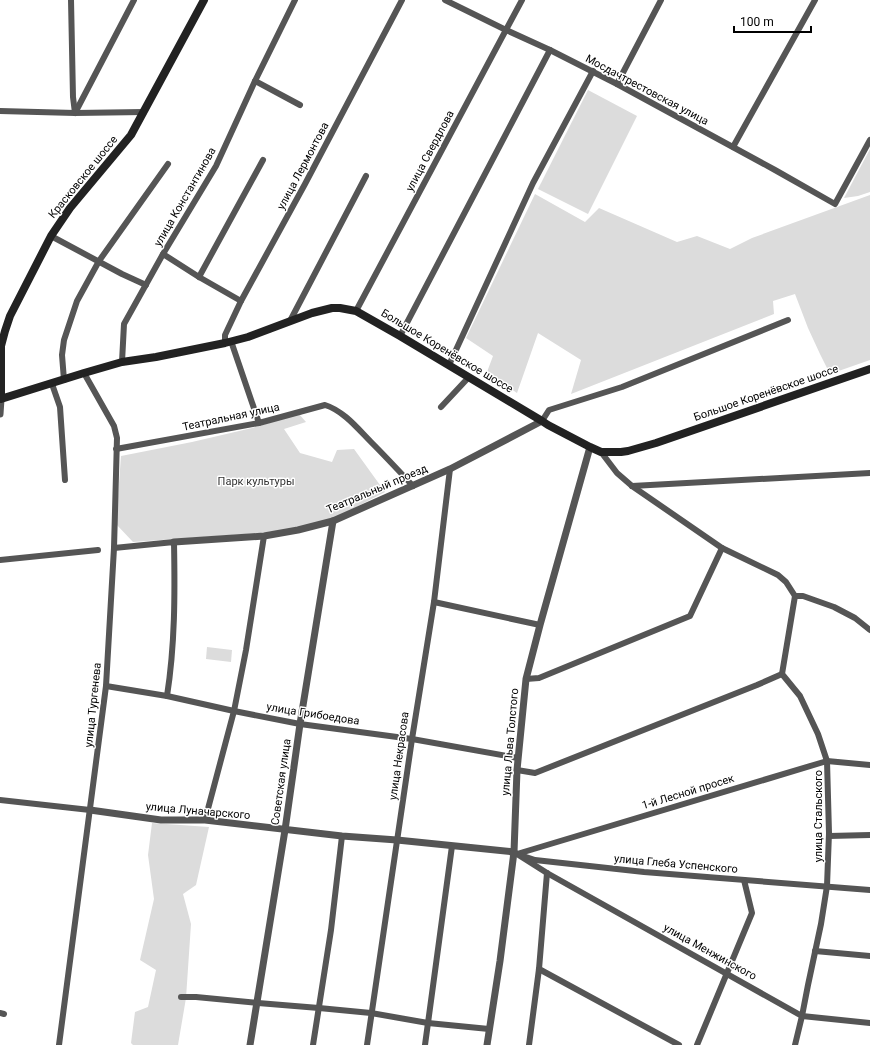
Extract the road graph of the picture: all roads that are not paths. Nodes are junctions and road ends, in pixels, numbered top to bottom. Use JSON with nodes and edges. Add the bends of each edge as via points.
{"nodes":[{"id":1,"x":71,"y":0,"type":"edge"},
{"id":2,"x":134,"y":0,"type":"edge"},
{"id":3,"x":204,"y":0,"type":"edge"},
{"id":4,"x":296,"y":0,"type":"edge"},
{"id":5,"x":402,"y":0,"type":"edge"},
{"id":6,"x":446,"y":0,"type":"edge"},
{"id":7,"x":522,"y":0,"type":"edge"},
{"id":8,"x":661,"y":0,"type":"edge"},
{"id":9,"x":815,"y":0,"type":"edge"},
{"id":10,"x":506,"y":30,"type":"junction"},
{"id":11,"x":550,"y":50,"type":"junction"},
{"id":12,"x":593,"y":72,"type":"junction"},
{"id":13,"x":255,"y":81,"type":"junction"},
{"id":14,"x":617,"y":84,"type":"junction"},
{"id":15,"x":300,"y":105,"type":"dead end"},
{"id":16,"x":0,"y":111,"type":"edge"},
{"id":17,"x":144,"y":112,"type":"junction"},
{"id":18,"x":75,"y":113,"type":"junction"},
{"id":19,"x":870,"y":140,"type":"edge"},
{"id":20,"x":733,"y":147,"type":"junction"},
{"id":21,"x":263,"y":160,"type":"dead end"},
{"id":22,"x":168,"y":164,"type":"dead end"},
{"id":23,"x":366,"y":176,"type":"dead end"},
{"id":24,"x":51,"y":236,"type":"junction"},
{"id":25,"x":163,"y":254,"type":"junction"},
{"id":26,"x":99,"y":261,"type":"junction"},
{"id":27,"x":199,"y":277,"type":"junction"},
{"id":28,"x":146,"y":284,"type":"junction"},
{"id":29,"x":241,"y":301,"type":"junction"},
{"id":30,"x":356,"y":311,"type":"junction"},
{"id":31,"x":788,"y":320,"type":"dead end"},
{"id":32,"x":290,"y":321,"type":"junction"},
{"id":33,"x":400,"y":336,"type":"junction"},
{"id":34,"x":228,"y":342,"type":"junction"},
{"id":35,"x":122,"y":362,"type":"junction"},
{"id":36,"x":449,"y":365,"type":"junction"},
{"id":37,"x":870,"y":369,"type":"edge"},
{"id":38,"x":84,"y":373,"type":"junction"},
{"id":39,"x":469,"y":377,"type":"junction"},
{"id":40,"x":64,"y":380,"type":"junction"},
{"id":41,"x":52,"y":384,"type":"junction"},
{"id":42,"x":1,"y":399,"type":"junction"},
{"id":43,"x":442,"y":407,"type":"dead end"},
{"id":44,"x":0,"y":414,"type":"edge"},
{"id":45,"x":542,"y":421,"type":"junction"},
{"id":46,"x":259,"y":423,"type":"junction"},
{"id":47,"x":590,"y":447,"type":"junction"},
{"id":48,"x":116,"y":449,"type":"junction"},
{"id":49,"x":601,"y":452,"type":"junction"},
{"id":50,"x":450,"y":469,"type":"junction"},
{"id":51,"x":870,"y":473,"type":"edge"},
{"id":52,"x":65,"y":480,"type":"dead end"},
{"id":53,"x":413,"y":486,"type":"junction"},
{"id":54,"x":632,"y":486,"type":"junction"},
{"id":55,"x":333,"y":521,"type":"junction"},
{"id":56,"x":264,"y":536,"type":"junction"},
{"id":57,"x":174,"y":542,"type":"junction"},
{"id":58,"x":114,"y":548,"type":"junction"},
{"id":59,"x":722,"y":548,"type":"junction"},
{"id":60,"x":98,"y":550,"type":"dead end"},
{"id":61,"x":0,"y":560,"type":"edge"},
{"id":62,"x":795,"y":596,"type":"junction"},
{"id":63,"x":434,"y":602,"type":"junction"},
{"id":64,"x":540,"y":625,"type":"junction"},
{"id":65,"x":870,"y":630,"type":"edge"},
{"id":66,"x":782,"y":674,"type":"junction"},
{"id":67,"x":526,"y":679,"type":"junction"},
{"id":68,"x":106,"y":686,"type":"junction"},
{"id":69,"x":167,"y":696,"type":"junction"},
{"id":70,"x":234,"y":711,"type":"junction"},
{"id":71,"x":300,"y":724,"type":"junction"},
{"id":72,"x":412,"y":739,"type":"junction"},
{"id":73,"x":518,"y":758,"type":"junction"},
{"id":74,"x":827,"y":761,"type":"junction"},
{"id":75,"x":870,"y":765,"type":"edge"},
{"id":76,"x":517,"y":770,"type":"junction"},
{"id":77,"x":0,"y":800,"type":"edge"},
{"id":78,"x":90,"y":810,"type":"junction"},
{"id":79,"x":205,"y":820,"type":"junction"},
{"id":80,"x":285,"y":830,"type":"junction"},
{"id":81,"x":870,"y":835,"type":"edge"},
{"id":82,"x":342,"y":836,"type":"junction"},
{"id":83,"x":829,"y":836,"type":"junction"},
{"id":84,"x":397,"y":840,"type":"junction"},
{"id":85,"x":452,"y":846,"type":"junction"},
{"id":86,"x":515,"y":853,"type":"junction"},
{"id":87,"x":547,"y":873,"type":"junction"},
{"id":88,"x":744,"y":880,"type":"junction"},
{"id":89,"x":827,"y":886,"type":"junction"},
{"id":90,"x":870,"y":890,"type":"edge"},
{"id":91,"x":815,"y":950,"type":"junction"},
{"id":92,"x":870,"y":956,"type":"edge"},
{"id":93,"x":539,"y":969,"type":"junction"},
{"id":94,"x":728,"y":974,"type":"junction"},
{"id":95,"x":182,"y":997,"type":"dead end"},
{"id":96,"x":258,"y":1003,"type":"junction"},
{"id":97,"x":319,"y":1008,"type":"junction"},
{"id":98,"x":371,"y":1013,"type":"junction"},
{"id":99,"x":802,"y":1016,"type":"junction"},
{"id":100,"x":428,"y":1023,"type":"junction"},
{"id":101,"x":870,"y":1023,"type":"edge"},
{"id":102,"x":489,"y":1030,"type":"junction"},
{"id":103,"x":59,"y":1045,"type":"edge"},
{"id":104,"x":250,"y":1045,"type":"edge"},
{"id":105,"x":313,"y":1045,"type":"edge"},
{"id":106,"x":367,"y":1045,"type":"edge"},
{"id":107,"x":425,"y":1045,"type":"edge"},
{"id":108,"x":487,"y":1045,"type":"edge"},
{"id":109,"x":529,"y":1045,"type":"edge"},
{"id":110,"x":679,"y":1045,"type":"edge"},
{"id":111,"x":698,"y":1045,"type":"edge"},
{"id":112,"x":795,"y":1045,"type":"edge"}],
"edges":[{"from":1,"to":18,"type":"street"},
{"from":2,"to":18,"type":"street"},
{"from":3,"to":17,"type":"main road","name":"Красковское шоссе"},
{"from":4,"to":13,"type":"street","name":"улица Константинова"},
{"from":5,"to":29,"type":"street","name":"улица Лермонтова"},
{"from":6,"to":10,"type":"street","name":"Мосдачтрестовская улица"},
{"from":7,"to":10,"type":"street","name":"улица Свердлова"},
{"from":8,"to":14,"type":"street"},
{"from":9,"to":20,"type":"street"},
{"from":10,"to":11,"type":"street","name":"Мосдачтрестовская улица"},
{"from":10,"to":30,"type":"street","name":"улица Свердлова"},
{"from":11,"to":12,"type":"street","name":"Мосдачтрестовская улица"},
{"from":11,"to":33,"type":"street"},
{"from":12,"to":14,"type":"street","name":"Мосдачтрестовская улица"},
{"from":12,"to":36,"type":"street","via":[[533,183]]},
{"from":13,"to":15,"type":"street"},
{"from":13,"to":25,"type":"street","name":"улица Константинова","via":[[216,166]]},
{"from":14,"to":20,"type":"street","name":"Мосдачтрестовская улица"},
{"from":16,"to":18,"type":"street"},
{"from":17,"to":18,"type":"street"},
{"from":17,"to":24,"type":"main road","name":"Красковское шоссе","via":[[131,135],[70,208]]},
{"from":19,"to":20,"type":"street","name":"Мосдачтрестовская улица","via":[[835,204]]},
{"from":21,"to":27,"type":"street"},
{"from":22,"to":26,"type":"street"},
{"from":23,"to":32,"type":"street"},
{"from":24,"to":26,"type":"street"},
{"from":24,"to":42,"type":"main road","name":"Красковское шоссе","via":[[10,316],[5,332],[1,350]]},
{"from":25,"to":27,"type":"street"},
{"from":25,"to":28,"type":"street","name":"улица Константинова"},
{"from":26,"to":28,"type":"street"},
{"from":26,"to":40,"type":"street","via":[[78,301],[64,340]]},
{"from":27,"to":29,"type":"street"},
{"from":28,"to":35,"type":"street","name":"улица Константинова","via":[[124,324]]},
{"from":29,"to":34,"type":"street","name":"улица Лермонтова","via":[[225,335]]},
{"from":30,"to":32,"type":"main road","name":"Большое Коренёвское шоссе","via":[[332,308]]},
{"from":30,"to":33,"type":"main road","name":"Большое Коренёвское шоссе"},
{"from":31,"to":45,"type":"street","via":[[622,387],[549,410]]},
{"from":32,"to":34,"type":"main road","name":"Большое Коренёвское шоссе"},
{"from":33,"to":36,"type":"main road","name":"Большое Коренёвское шоссе"},
{"from":34,"to":35,"type":"main road","name":"Большое Коренёвское шоссе"},
{"from":34,"to":46,"type":"street"},
{"from":35,"to":38,"type":"main road","name":"Большое Коренёвское шоссе"},
{"from":36,"to":39,"type":"main road","name":"Большое Коренёвское шоссе"},
{"from":37,"to":49,"type":"main road","name":"Большое Коренёвское шоссе","via":[[656,443],[628,451]]},
{"from":38,"to":40,"type":"main road","name":"Большое Коренёвское шоссе"},
{"from":38,"to":48,"type":"street","name":"улица Тургенева","via":[[114,426]]},
{"from":39,"to":43,"type":"street"},
{"from":39,"to":45,"type":"main road","name":"Большое Коренёвское шоссе"},
{"from":40,"to":41,"type":"main road","name":"Большое Коренёвское шоссе"},
{"from":41,"to":42,"type":"main road","name":"Большое Коренёвское шоссе"},
{"from":41,"to":52,"type":"street","via":[[60,407]]},
{"from":42,"to":44,"type":"street"},
{"from":45,"to":47,"type":"main road","name":"Большое Коренёвское шоссе"},
{"from":45,"to":50,"type":"street","name":"Театральный проезд"},
{"from":46,"to":48,"type":"street","name":"Театральная улица"},
{"from":46,"to":53,"type":"street","name":"Театральная улица","via":[[325,405],[331,407],[356,427]]},
{"from":47,"to":49,"type":"main road","name":"Большое Коренёвское шоссе"},
{"from":47,"to":64,"type":"street","name":"улица Льва Толстого"},
{"from":48,"to":58,"type":"street","name":"улица Тургенева"},
{"from":49,"to":54,"type":"street","via":[[617,473]]},
{"from":50,"to":53,"type":"street","name":"Театральный проезд"},
{"from":50,"to":63,"type":"street","name":"улица Некрасова"},
{"from":51,"to":54,"type":"street"},
{"from":53,"to":55,"type":"street","name":"Театральный проезд"},
{"from":54,"to":59,"type":"street"},
{"from":55,"to":56,"type":"street","name":"Театральный проезд"},
{"from":55,"to":71,"type":"street","name":"Советская улица"},
{"from":56,"to":57,"type":"street","name":"Театральный проезд"},
{"from":56,"to":70,"type":"street"},
{"from":57,"to":58,"type":"street","name":"Театральный проезд"},
{"from":57,"to":69,"type":"street","via":[[175,609]]},
{"from":58,"to":68,"type":"street","name":"улица Тургенева"},
{"from":59,"to":62,"type":"street","via":[[778,575]]},
{"from":59,"to":67,"type":"street","via":[[690,616],[539,678]]},
{"from":60,"to":61,"type":"street"},
{"from":62,"to":65,"type":"street","via":[[803,596],[834,607],[855,618]]},
{"from":62,"to":66,"type":"street"},
{"from":63,"to":64,"type":"street"},
{"from":63,"to":72,"type":"street","name":"улица Некрасова"},
{"from":64,"to":67,"type":"street","name":"улица Льва Толстого"},
{"from":66,"to":74,"type":"street","name":"улица Стальского","via":[[800,696],[818,734]]},
{"from":66,"to":76,"type":"street","via":[[535,773]]},
{"from":67,"to":73,"type":"street","name":"улица Льва Толстого"},
{"from":68,"to":69,"type":"street","name":"улица Грибоедова"},
{"from":68,"to":78,"type":"street","name":"улица Тургенева"},
{"from":69,"to":70,"type":"street","name":"улица Грибоедова"},
{"from":70,"to":71,"type":"street","name":"улица Грибоедова"},
{"from":70,"to":79,"type":"street"},
{"from":71,"to":72,"type":"street","name":"улица Грибоедова"},
{"from":71,"to":80,"type":"street","name":"Советская улица"},
{"from":72,"to":73,"type":"street","name":"улица Грибоедова"},
{"from":72,"to":84,"type":"street","name":"улица Некрасова"},
{"from":73,"to":76,"type":"street","name":"улица Льва Толстого"},
{"from":74,"to":75,"type":"street","name":"1-й Лесной просек"},
{"from":74,"to":83,"type":"street","name":"улица Стальского"},
{"from":74,"to":86,"type":"street","name":"1-й Лесной просек"},
{"from":76,"to":86,"type":"street","name":"улица Льва Толстого"},
{"from":77,"to":78,"type":"street","name":"улица Луначарского"},
{"from":78,"to":79,"type":"street","name":"улица Луначарского","via":[[161,820]]},
{"from":78,"to":103,"type":"street","name":"улица Тургенева"},
{"from":79,"to":80,"type":"street","name":"улица Луначарского"},
{"from":80,"to":82,"type":"street","name":"улица Луначарского"},
{"from":80,"to":96,"type":"street","name":"Советская улица"},
{"from":81,"to":83,"type":"street"},
{"from":82,"to":84,"type":"street","name":"улица Луначарского"},
{"from":82,"to":97,"type":"street"},
{"from":83,"to":89,"type":"street","name":"улица Стальского"},
{"from":84,"to":85,"type":"street","name":"улица Луначарского"},
{"from":84,"to":98,"type":"street","name":"улица Некрасова"},
{"from":85,"to":86,"type":"street","name":"улица Луначарского"},
{"from":85,"to":100,"type":"street"},
{"from":86,"to":87,"type":"street"},
{"from":86,"to":88,"type":"street","name":"улица Глеба Успенского","via":[[536,860]]},
{"from":86,"to":102,"type":"street","name":"улица Льва Толстого"},
{"from":87,"to":93,"type":"street"},
{"from":87,"to":94,"type":"street","name":"улица Менжинского"},
{"from":88,"to":89,"type":"street","name":"улица Глеба Успенского"},
{"from":88,"to":94,"type":"street","via":[[752,913]]},
{"from":89,"to":90,"type":"street","name":"улица Глеба Успенского"},
{"from":89,"to":91,"type":"street","name":"улица Стальского"},
{"from":91,"to":92,"type":"street"},
{"from":91,"to":99,"type":"street","name":"улица Стальского"},
{"from":93,"to":109,"type":"street"},
{"from":93,"to":110,"type":"street"},
{"from":94,"to":99,"type":"street","name":"улица Менжинского"},
{"from":94,"to":111,"type":"street"},
{"from":95,"to":96,"type":"street"},
{"from":96,"to":97,"type":"street"},
{"from":96,"to":104,"type":"street","name":"Советская улица"},
{"from":97,"to":98,"type":"street"},
{"from":97,"to":105,"type":"street"},
{"from":98,"to":100,"type":"street"},
{"from":98,"to":106,"type":"street","name":"улица Некрасова"},
{"from":99,"to":101,"type":"street","name":"улица Менжинского"},
{"from":99,"to":112,"type":"street","name":"улица Стальского"},
{"from":100,"to":102,"type":"street"},
{"from":100,"to":107,"type":"street"},
{"from":102,"to":108,"type":"street","name":"улица Льва Толстого"}]}
